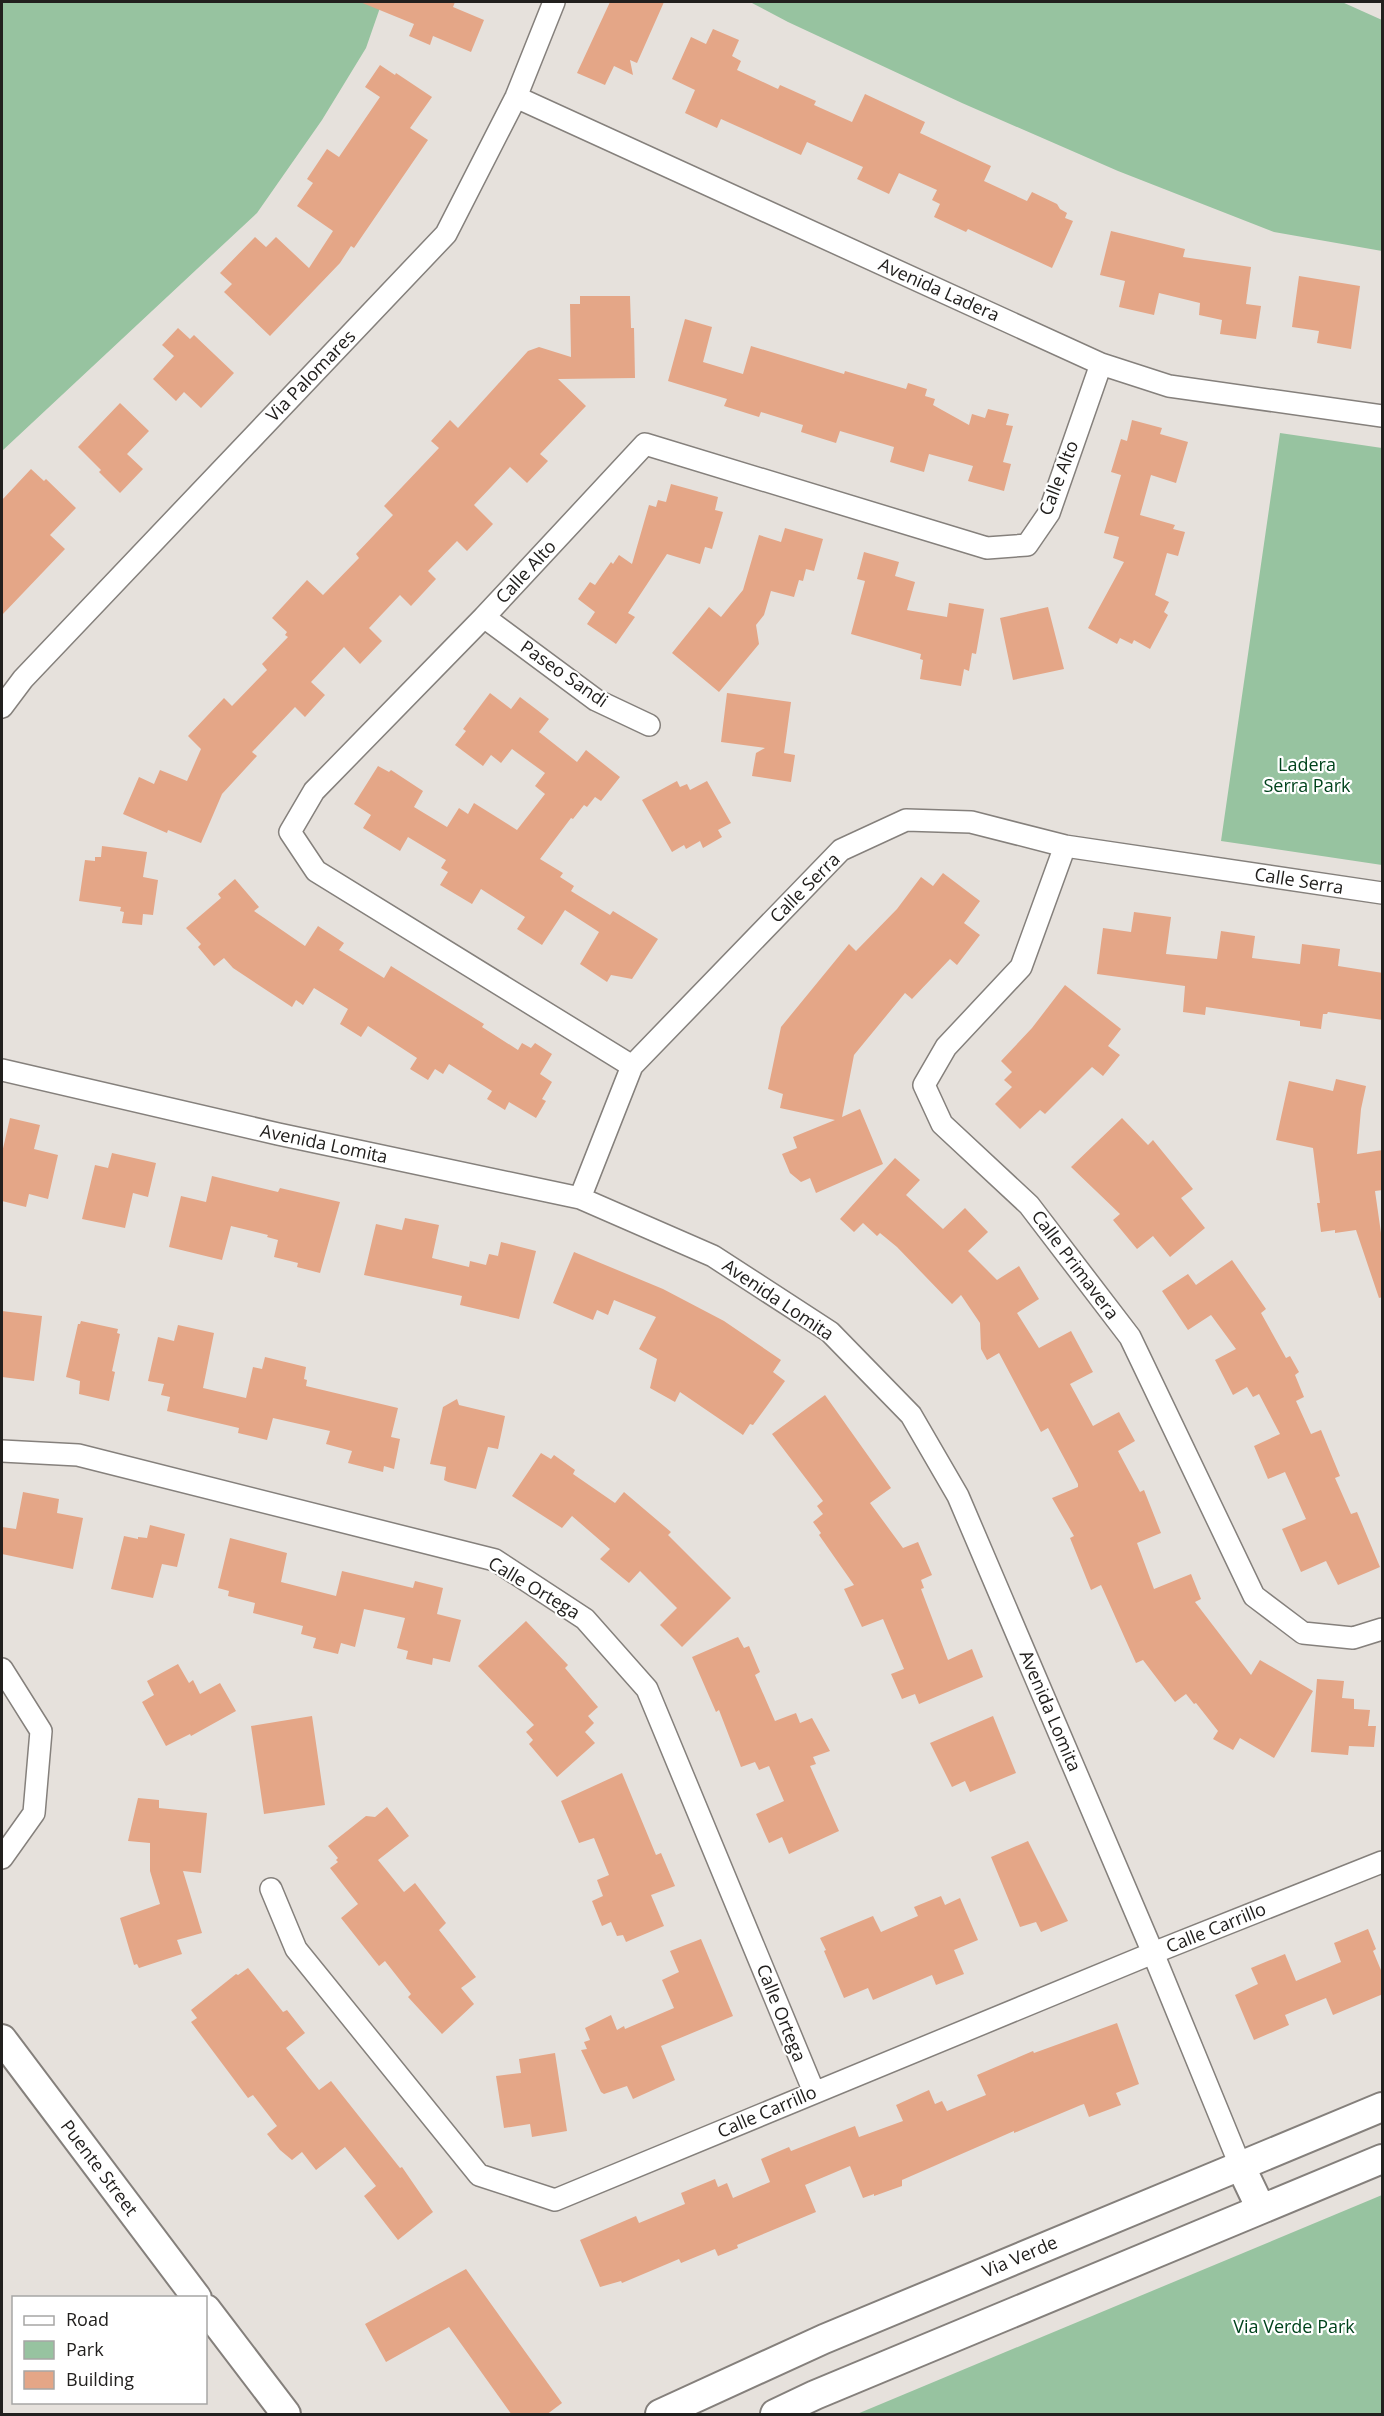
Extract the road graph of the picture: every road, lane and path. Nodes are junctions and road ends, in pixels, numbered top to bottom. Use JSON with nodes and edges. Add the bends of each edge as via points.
{"nodes":[{"id":1,"x":554,"y":2,"type":"edge"},
{"id":2,"x":516,"y":97,"type":"junction"},
{"id":3,"x":1101,"y":364,"type":"junction"},
{"id":4,"x":1383,"y":417,"type":"edge"},
{"id":5,"x":484,"y":617,"type":"junction"},
{"id":6,"x":2,"y":707,"type":"edge"},
{"id":7,"x":649,"y":725,"type":"dead end"},
{"id":8,"x":1065,"y":846,"type":"junction"},
{"id":9,"x":1383,"y":893,"type":"edge"},
{"id":10,"x":632,"y":1066,"type":"junction"},
{"id":11,"x":2,"y":1070,"type":"edge"},
{"id":12,"x":580,"y":1198,"type":"junction"},
{"id":13,"x":2,"y":1451,"type":"edge"},
{"id":14,"x":1383,"y":1629,"type":"edge"},
{"id":15,"x":2,"y":1669,"type":"edge"},
{"id":16,"x":2,"y":1858,"type":"edge"},
{"id":17,"x":1383,"y":1862,"type":"edge"},
{"id":18,"x":272,"y":1889,"type":"dead end"},
{"id":19,"x":1153,"y":1953,"type":"junction"},
{"id":20,"x":2,"y":2039,"type":"edge"},
{"id":21,"x":814,"y":2092,"type":"junction"},
{"id":22,"x":1383,"y":2107,"type":"edge"},
{"id":23,"x":1383,"y":2158,"type":"edge"},
{"id":24,"x":1240,"y":2165,"type":"junction"},
{"id":25,"x":1261,"y":2209,"type":"junction"},
{"id":26,"x":195,"y":2296,"type":"edge"},
{"id":27,"x":207,"y":2309,"type":"edge"},
{"id":28,"x":286,"y":2415,"type":"edge"},
{"id":29,"x":660,"y":2415,"type":"edge"},
{"id":30,"x":775,"y":2415,"type":"edge"}],
"edges":[{"from":1,"to":2,"type":"street","name":"Via Palomares"},
{"from":2,"to":3,"type":"street","name":"Avenida Ladera"},
{"from":2,"to":6,"type":"street","name":"Via Palomares","via":[[446,234],[22,679]]},
{"from":3,"to":4,"type":"street","name":"Avenida Ladera","via":[[1169,386]]},
{"from":3,"to":5,"type":"street","name":"Calle Alto","via":[[1049,513],[1027,545],[987,548],[645,444]]},
{"from":5,"to":7,"type":"street","name":"Paseo Sandi","via":[[596,700]]},
{"from":5,"to":10,"type":"street","name":"Calle Alto","via":[[314,791],[290,832],[316,871]]},
{"from":8,"to":9,"type":"street","name":"Calle Serra"},
{"from":8,"to":10,"type":"street","name":"Calle Serra","via":[[971,822],[906,820],[841,850]]},
{"from":8,"to":14,"type":"street","name":"Calle Primavera","via":[[1021,967],[946,1047],[924,1085],[942,1124],[1029,1205],[1130,1337],[1254,1596],[1303,1633],[1353,1638]]},
{"from":10,"to":12,"type":"street","name":"Calle Serra"},
{"from":11,"to":12,"type":"street","name":"Avenida Lomita"},
{"from":12,"to":19,"type":"street","name":"Avenida Lomita","via":[[713,1256],[830,1332],[911,1415],[958,1496]]},
{"from":13,"to":21,"type":"street","name":"Calle Ortega","via":[[78,1455],[495,1560],[585,1619],[647,1689]]},
{"from":15,"to":16,"type":"street","via":[[41,1731],[34,1813]]},
{"from":17,"to":19,"type":"street","name":"Calle Carrillo"},
{"from":18,"to":21,"type":"street","name":"Calle Carrillo","via":[[296,1949],[478,2175],[555,2200]]},
{"from":19,"to":21,"type":"street","name":"Calle Carrillo"},
{"from":19,"to":24,"type":"street","name":"Avenida Lomita"},
{"from":20,"to":26,"type":"main road","name":"Puente Street"},
{"from":22,"to":24,"type":"main road","name":"Via Verde"},
{"from":23,"to":25,"type":"main road"},
{"from":24,"to":25,"type":"main road"},
{"from":24,"to":29,"type":"main road","name":"Via Verde","via":[[824,2339]]},
{"from":25,"to":30,"type":"main road"},
{"from":27,"to":28,"type":"main road"}]}
